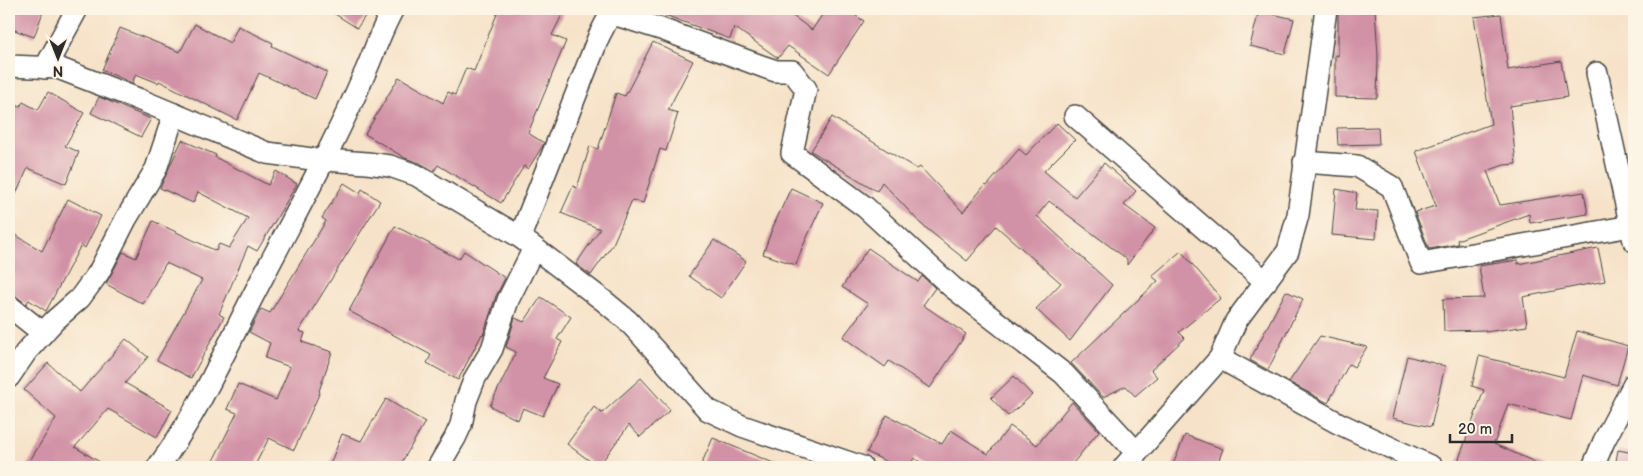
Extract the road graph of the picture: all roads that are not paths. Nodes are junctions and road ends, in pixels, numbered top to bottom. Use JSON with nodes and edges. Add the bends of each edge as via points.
{"nodes":[{"id":1,"x":77,"y":9,"type":"edge"},
{"id":2,"x":393,"y":9,"type":"edge"},
{"id":3,"x":1326,"y":9,"type":"edge"},
{"id":4,"x":612,"y":11,"type":"edge"},
{"id":5,"x":9,"y":66,"type":"edge"},
{"id":6,"x":45,"y":68,"type":"junction"},
{"id":7,"x":1597,"y":73,"type":"dead end"},
{"id":8,"x":174,"y":114,"type":"junction"},
{"id":9,"x":1075,"y":116,"type":"dead end"},
{"id":10,"x":322,"y":160,"type":"junction"},
{"id":11,"x":1304,"y":162,"type":"junction"},
{"id":12,"x":1633,"y":234,"type":"edge"},
{"id":13,"x":527,"y":243,"type":"junction"},
{"id":14,"x":1266,"y":282,"type":"junction"},
{"id":15,"x":9,"y":306,"type":"edge"},
{"id":16,"x":43,"y":334,"type":"junction"},
{"id":17,"x":1220,"y":358,"type":"junction"},
{"id":18,"x":9,"y":377,"type":"edge"},
{"id":19,"x":1634,"y":384,"type":"edge"},
{"id":20,"x":1130,"y":460,"type":"edge"},
{"id":21,"x":158,"y":467,"type":"edge"},
{"id":22,"x":438,"y":467,"type":"edge"},
{"id":23,"x":862,"y":467,"type":"edge"},
{"id":24,"x":1432,"y":467,"type":"edge"},
{"id":25,"x":1593,"y":467,"type":"edge"}],
"edges":[{"from":1,"to":6,"type":"street"},
{"from":2,"to":10,"type":"street"},
{"from":3,"to":11,"type":"street"},
{"from":4,"to":13,"type":"street","via":[[599,36]]},
{"from":4,"to":20,"type":"street","via":[[776,71],[792,71],[806,89],[792,154],[865,207],[952,287],[1064,374]]},
{"from":5,"to":6,"type":"street"},
{"from":6,"to":8,"type":"street","via":[[58,68]]},
{"from":7,"to":12,"type":"street"},
{"from":8,"to":10,"type":"street","via":[[267,153]]},
{"from":8,"to":16,"type":"street","via":[[156,169],[99,272],[80,298]]},
{"from":9,"to":14,"type":"street"},
{"from":10,"to":13,"type":"street","via":[[390,166],[416,176]]},
{"from":10,"to":21,"type":"street","via":[[206,392]]},
{"from":11,"to":12,"type":"street","via":[[1357,166],[1392,187],[1421,263]]},
{"from":11,"to":14,"type":"street","via":[[1288,252]]},
{"from":13,"to":22,"type":"street","via":[[492,349],[475,378],[461,425]]},
{"from":13,"to":23,"type":"street","via":[[627,320],[708,410],[742,426]]},
{"from":14,"to":17,"type":"street","via":[[1236,321]]},
{"from":15,"to":16,"type":"street"},
{"from":16,"to":18,"type":"street"},
{"from":17,"to":20,"type":"street"},
{"from":17,"to":24,"type":"street","via":[[1338,423]]},
{"from":19,"to":25,"type":"street"}]}
